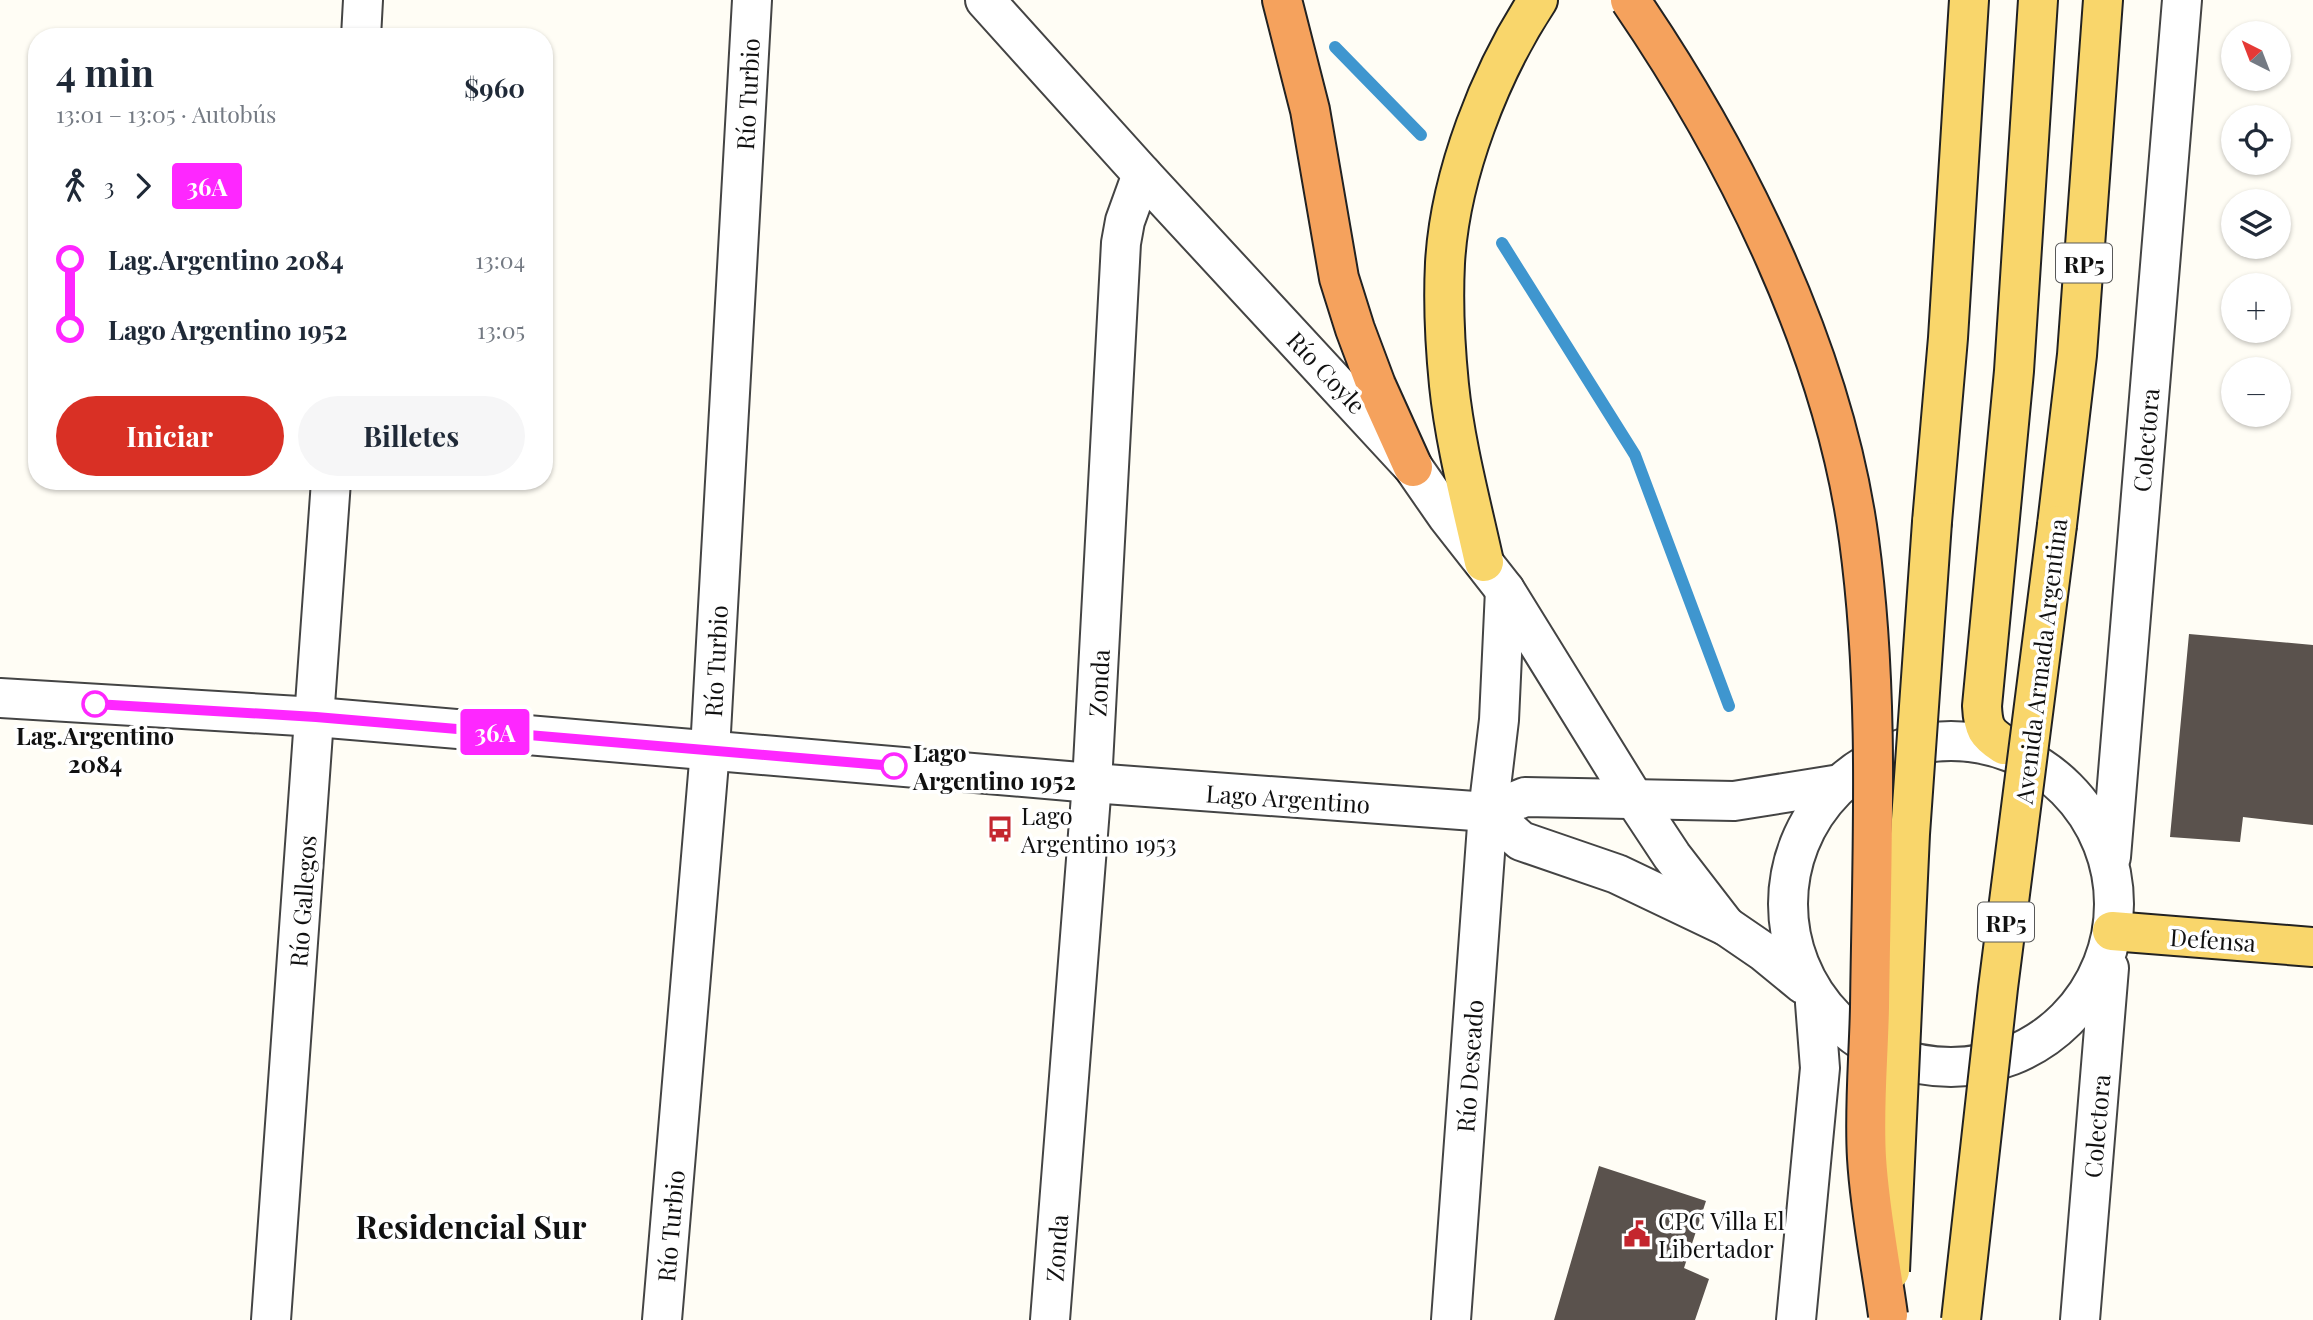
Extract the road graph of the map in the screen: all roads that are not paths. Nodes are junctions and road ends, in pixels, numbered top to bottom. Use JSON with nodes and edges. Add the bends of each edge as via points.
{"nodes":[{"id":1,"x":363,"y":0,"type":"edge"},
{"id":2,"x":752,"y":0,"type":"edge"},
{"id":3,"x":985,"y":0,"type":"edge"},
{"id":4,"x":1282,"y":0,"type":"edge"},
{"id":5,"x":1538,"y":0,"type":"edge"},
{"id":6,"x":1630,"y":0,"type":"edge"},
{"id":7,"x":1969,"y":0,"type":"edge"},
{"id":8,"x":2038,"y":0,"type":"edge"},
{"id":9,"x":2103,"y":0,"type":"edge"},
{"id":10,"x":2182,"y":0,"type":"edge"},
{"id":11,"x":361,"y":28,"type":"edge"},
{"id":12,"x":1142,"y":174,"type":"junction"},
{"id":13,"x":1413,"y":467,"type":"junction"},
{"id":14,"x":330,"y":490,"type":"edge"},
{"id":15,"x":1494,"y":576,"type":"junction"},
{"id":16,"x":0,"y":698,"type":"edge"},
{"id":17,"x":316,"y":717,"type":"junction"},
{"id":18,"x":2004,"y":745,"type":"junction"},
{"id":19,"x":710,"y":750,"type":"junction"},
{"id":20,"x":1092,"y":783,"type":"junction"},
{"id":21,"x":1834,"y":785,"type":"junction"},
{"id":22,"x":1633,"y":797,"type":"junction"},
{"id":23,"x":1488,"y":813,"type":"junction"},
{"id":24,"x":2109,"y":880,"type":"junction"},
{"id":25,"x":1727,"y":926,"type":"junction"},
{"id":26,"x":2112,"y":931,"type":"junction"},
{"id":27,"x":2313,"y":947,"type":"edge"},
{"id":28,"x":1809,"y":994,"type":"junction"},
{"id":29,"x":1888,"y":1317,"type":"edge"},
{"id":30,"x":271,"y":1320,"type":"edge"},
{"id":31,"x":662,"y":1320,"type":"edge"},
{"id":32,"x":1050,"y":1320,"type":"edge"},
{"id":33,"x":1451,"y":1320,"type":"edge"},
{"id":34,"x":1797,"y":1320,"type":"edge"},
{"id":35,"x":1961,"y":1320,"type":"edge"},
{"id":36,"x":2080,"y":1320,"type":"edge"}],
"edges":[{"from":1,"to":11,"type":"street"},
{"from":2,"to":19,"type":"street","name":"Río Turbio"},
{"from":3,"to":12,"type":"street","name":"Río Coyle"},
{"from":4,"to":13,"type":"highway","via":[[1310,110],[1339,278],[1376,385]]},
{"from":5,"to":15,"type":"main road","via":[[1496,73],[1469,144],[1445,261],[1449,386],[1461,456]]},
{"from":6,"to":29,"type":"highway","bridge":true,"via":[[1704,115],[1772,252],[1825,391],[1859,537],[1874,764],[1867,1158]]},
{"from":7,"to":29,"type":"main road","bridge":true,"via":[[1910,834]]},
{"from":8,"to":18,"type":"main road","via":[[2014,371],[1982,706],[1989,734]]},
{"from":9,"to":35,"type":"main road","name":"Avenida Armada Argentina","number":"RP5","bridge":true,"via":[[2077,355]]},
{"from":10,"to":24,"type":"street","name":"Colectora"},
{"from":12,"to":13,"type":"street","name":"Río Coyle"},
{"from":12,"to":20,"type":"street","name":"Zonda","via":[[1121,243]]},
{"from":13,"to":15,"type":"street","name":"Río Coyle"},
{"from":14,"to":17,"type":"street","name":"Río Gallegos"},
{"from":15,"to":22,"type":"street","name":"Río Coyle"},
{"from":15,"to":23,"type":"street","via":[[1499,720]]},
{"from":16,"to":17,"type":"street","name":"Lago Argentino"},
{"from":17,"to":19,"type":"street","name":"Lago Argentino"},
{"from":17,"to":30,"type":"street","name":"Río Gallegos"},
{"from":18,"to":21,"type":"street","name":"Lago Argentino","via":[[1936,742],[1858,769]]},
{"from":18,"to":24,"type":"street","name":"Lago Argentino","via":[[2037,761],[2066,784],[2088,810]]},
{"from":19,"to":20,"type":"street","name":"Lago Argentino"},
{"from":19,"to":31,"type":"street","name":"Río Turbio"},
{"from":20,"to":23,"type":"street","name":"Lago Argentino"},
{"from":20,"to":32,"type":"street","name":"Zonda"},
{"from":21,"to":22,"type":"street","name":"Lago Argentino","via":[[1734,801]]},
{"from":21,"to":28,"type":"street","name":"Lago Argentino","via":[[1814,813],[1790,882],[1792,947]]},
{"from":22,"to":23,"type":"street","name":"Lago Argentino","via":[[1525,797]]},
{"from":22,"to":25,"type":"street","name":"Río Coyle"},
{"from":23,"to":25,"type":"street","name":"Lago Argentino","via":[[1521,841],[1617,874]]},
{"from":23,"to":33,"type":"street","name":"Río Deseado"},
{"from":24,"to":26,"type":"street","name":"Lago Argentino"},
{"from":25,"to":28,"type":"street","name":"Lago Argentino"},
{"from":26,"to":27,"type":"main road","name":"Defensa"},
{"from":26,"to":28,"type":"street","name":"Lago Argentino","via":[[2100,973],[2082,1005],[2058,1031],[2021,1052],[1971,1065],[1933,1063],[1882,1052],[1843,1028]]},
{"from":26,"to":36,"type":"street","name":"Colectora"},
{"from":28,"to":34,"type":"street","via":[[1820,1069]]}]}
